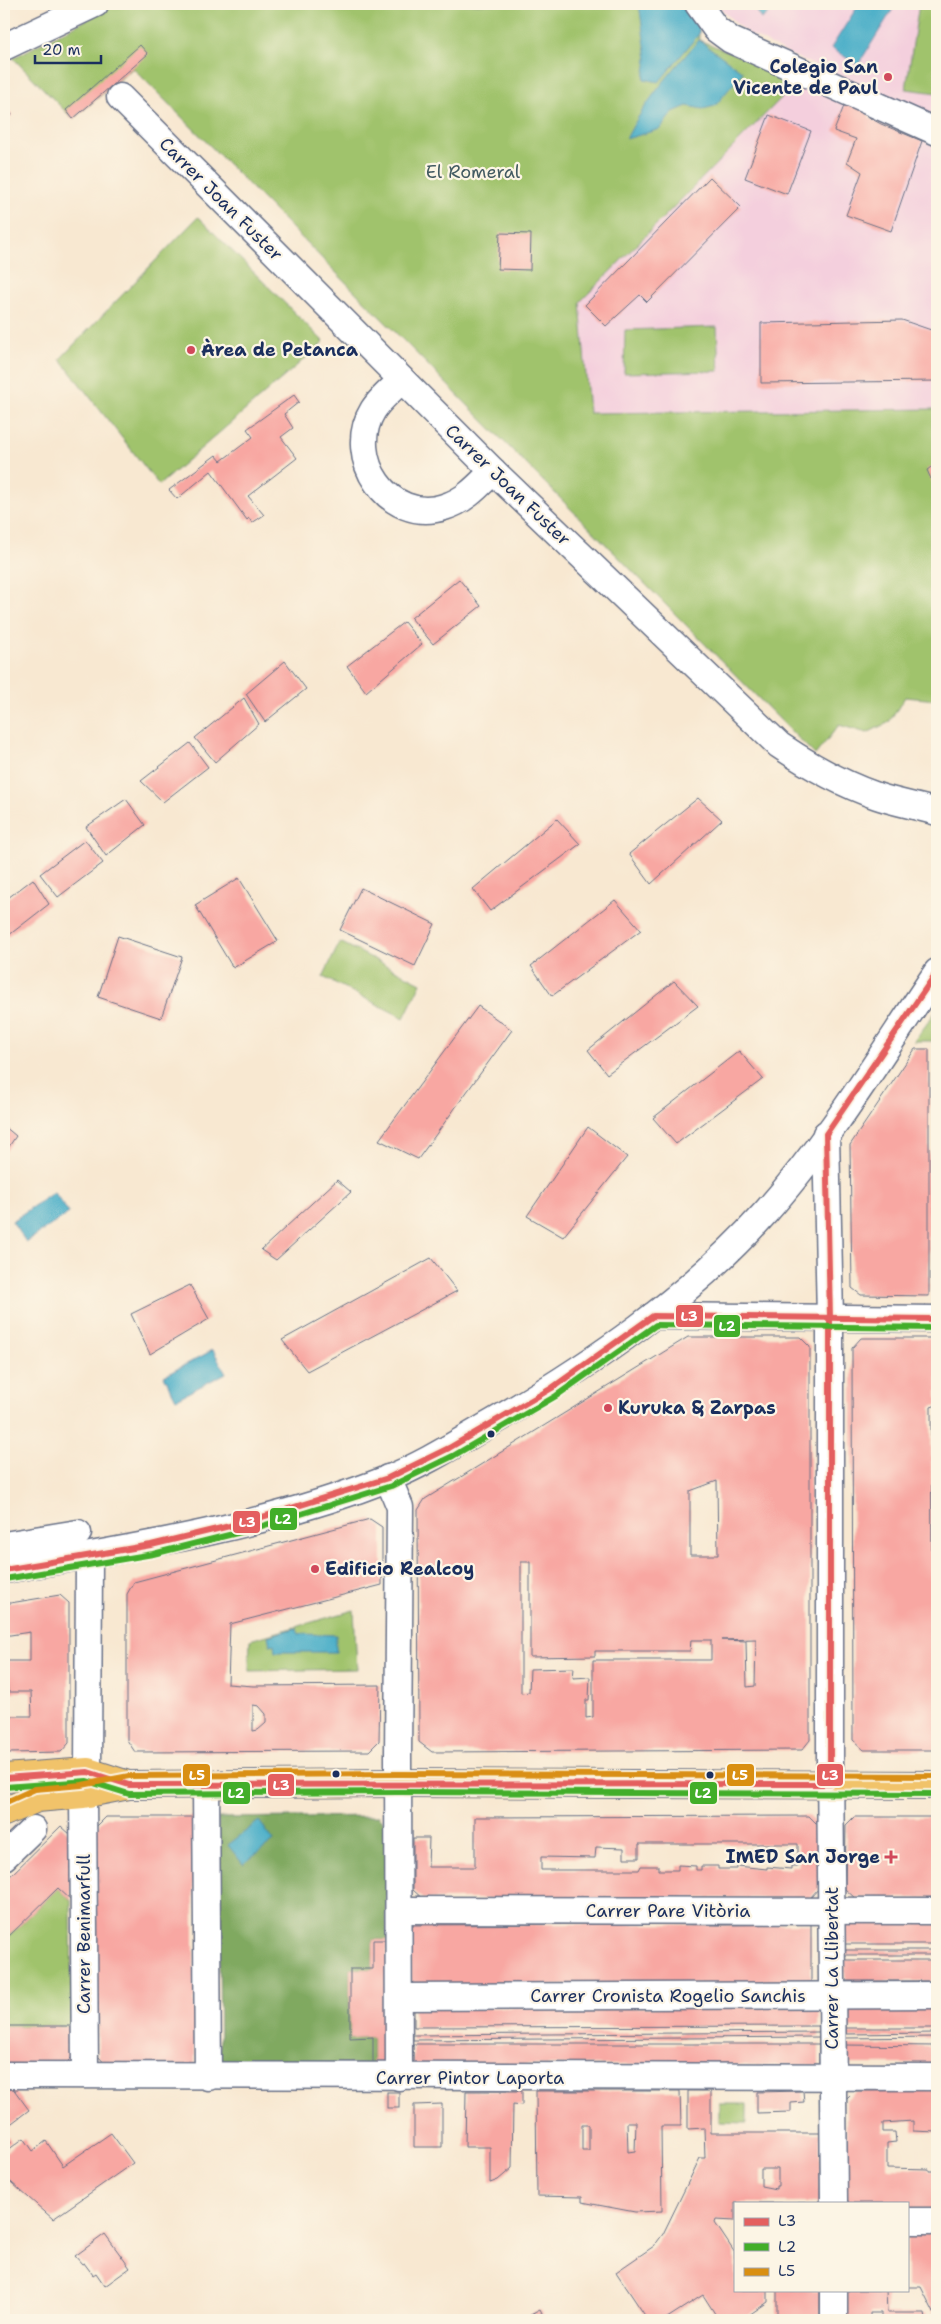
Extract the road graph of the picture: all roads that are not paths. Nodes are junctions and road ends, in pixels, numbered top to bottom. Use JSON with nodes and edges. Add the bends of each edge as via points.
{"nodes":[{"id":1,"x":95,"y":4,"type":"edge"},
{"id":2,"x":698,"y":4,"type":"edge"},
{"id":3,"x":4,"y":48,"type":"edge"},
{"id":4,"x":120,"y":97,"type":"dead end"},
{"id":5,"x":937,"y":132,"type":"edge"},
{"id":6,"x":402,"y":380,"type":"junction"},
{"id":7,"x":493,"y":471,"type":"junction"},
{"id":8,"x":937,"y":812,"type":"edge"},
{"id":9,"x":937,"y":972,"type":"edge"},
{"id":10,"x":826,"y":1134,"type":"junction"},
{"id":11,"x":654,"y":1316,"type":"junction"},
{"id":12,"x":830,"y":1318,"type":"junction"},
{"id":13,"x":937,"y":1319,"type":"edge"},
{"id":14,"x":388,"y":1478,"type":"junction"},
{"id":15,"x":4,"y":1545,"type":"edge"},
{"id":16,"x":84,"y":1545,"type":"junction"},
{"id":17,"x":4,"y":1570,"type":"edge"},
{"id":18,"x":4,"y":1778,"type":"edge"},
{"id":19,"x":86,"y":1783,"type":"junction"},
{"id":20,"x":398,"y":1783,"type":"junction"},
{"id":21,"x":830,"y":1784,"type":"junction"},
{"id":22,"x":206,"y":1785,"type":"junction"},
{"id":23,"x":937,"y":1786,"type":"edge"},
{"id":24,"x":4,"y":1812,"type":"edge"},
{"id":25,"x":32,"y":1829,"type":"dead end"},
{"id":26,"x":4,"y":1857,"type":"edge"},
{"id":27,"x":399,"y":1910,"type":"junction"},
{"id":28,"x":937,"y":1910,"type":"edge"},
{"id":29,"x":832,"y":1911,"type":"junction"},
{"id":30,"x":937,"y":1994,"type":"edge"},
{"id":31,"x":833,"y":1995,"type":"junction"},
{"id":32,"x":400,"y":1997,"type":"junction"},
{"id":33,"x":85,"y":2074,"type":"junction"},
{"id":34,"x":4,"y":2075,"type":"edge"},
{"id":35,"x":208,"y":2077,"type":"junction"},
{"id":36,"x":399,"y":2077,"type":"junction"},
{"id":37,"x":833,"y":2077,"type":"junction"},
{"id":38,"x":937,"y":2077,"type":"edge"},
{"id":39,"x":834,"y":2202,"type":"edge"},
{"id":40,"x":908,"y":2221,"type":"edge"},
{"id":41,"x":937,"y":2221,"type":"edge"},
{"id":42,"x":834,"y":2292,"type":"edge"},
{"id":43,"x":834,"y":2320,"type":"edge"}],
"edges":[{"from":1,"to":3,"type":"street"},
{"from":2,"to":5,"type":"street","via":[[716,29],[730,40]]},
{"from":4,"to":6,"type":"street","name":"Carrer Joan Fuster"},
{"from":6,"to":7,"type":"street","name":"Carrer Joan Fuster"},
{"from":6,"to":7,"type":"street","via":[[373,410],[364,430],[363,452],[369,473],[382,491],[400,503],[421,509],[442,508],[463,500]]},
{"from":7,"to":8,"type":"street","name":"Carrer Joan Fuster","via":[[778,745],[854,788]]},
{"from":9,"to":10,"type":"street"},
{"from":10,"to":11,"type":"street","via":[[764,1214],[726,1253]]},
{"from":10,"to":12,"type":"street","name":"Carrer La Llibertat"},
{"from":11,"to":12,"type":"street"},
{"from":11,"to":14,"type":"street","via":[[552,1388],[449,1448]]},
{"from":12,"to":13,"type":"street"},
{"from":12,"to":21,"type":"street","name":"Carrer La Llibertat"},
{"from":14,"to":16,"type":"street","via":[[246,1522],[151,1545]]},
{"from":14,"to":20,"type":"street","via":[[400,1507]]},
{"from":15,"to":16,"type":"street"},
{"from":16,"to":17,"type":"street"},
{"from":16,"to":19,"type":"street","name":"Carrer Benimarfull"},
{"from":18,"to":19,"type":"main road"},
{"from":19,"to":22,"type":"main road"},
{"from":19,"to":24,"type":"main road"},
{"from":19,"to":33,"type":"street","name":"Carrer Benimarfull"},
{"from":20,"to":21,"type":"main road"},
{"from":20,"to":22,"type":"main road"},
{"from":20,"to":27,"type":"street"},
{"from":21,"to":23,"type":"main road"},
{"from":21,"to":29,"type":"street","name":"Carrer La Llibertat"},
{"from":22,"to":35,"type":"street"},
{"from":25,"to":26,"type":"street"},
{"from":27,"to":29,"type":"street","name":"Carrer Pare Vitòria"},
{"from":27,"to":32,"type":"street"},
{"from":28,"to":29,"type":"street","name":"Carrer Pare Vitòria"},
{"from":29,"to":31,"type":"street","name":"Carrer La Llibertat"},
{"from":30,"to":31,"type":"street","name":"Carrer Cronista Rogelio Sanchis"},
{"from":31,"to":32,"type":"street","name":"Carrer Cronista Rogelio Sanchis"},
{"from":31,"to":37,"type":"street","name":"Carrer La Llibertat"},
{"from":32,"to":36,"type":"street"},
{"from":33,"to":34,"type":"street","name":"Carrer Pintor Laporta"},
{"from":33,"to":35,"type":"street","name":"Carrer Pintor Laporta"},
{"from":35,"to":36,"type":"street","name":"Carrer Pintor Laporta"},
{"from":36,"to":37,"type":"street","name":"Carrer Pintor Laporta"},
{"from":37,"to":38,"type":"street","name":"Carrer Pintor Laporta"},
{"from":37,"to":39,"type":"street","name":"Carrer La Llibertat"},
{"from":40,"to":41,"type":"street"},
{"from":42,"to":43,"type":"street"}]}
